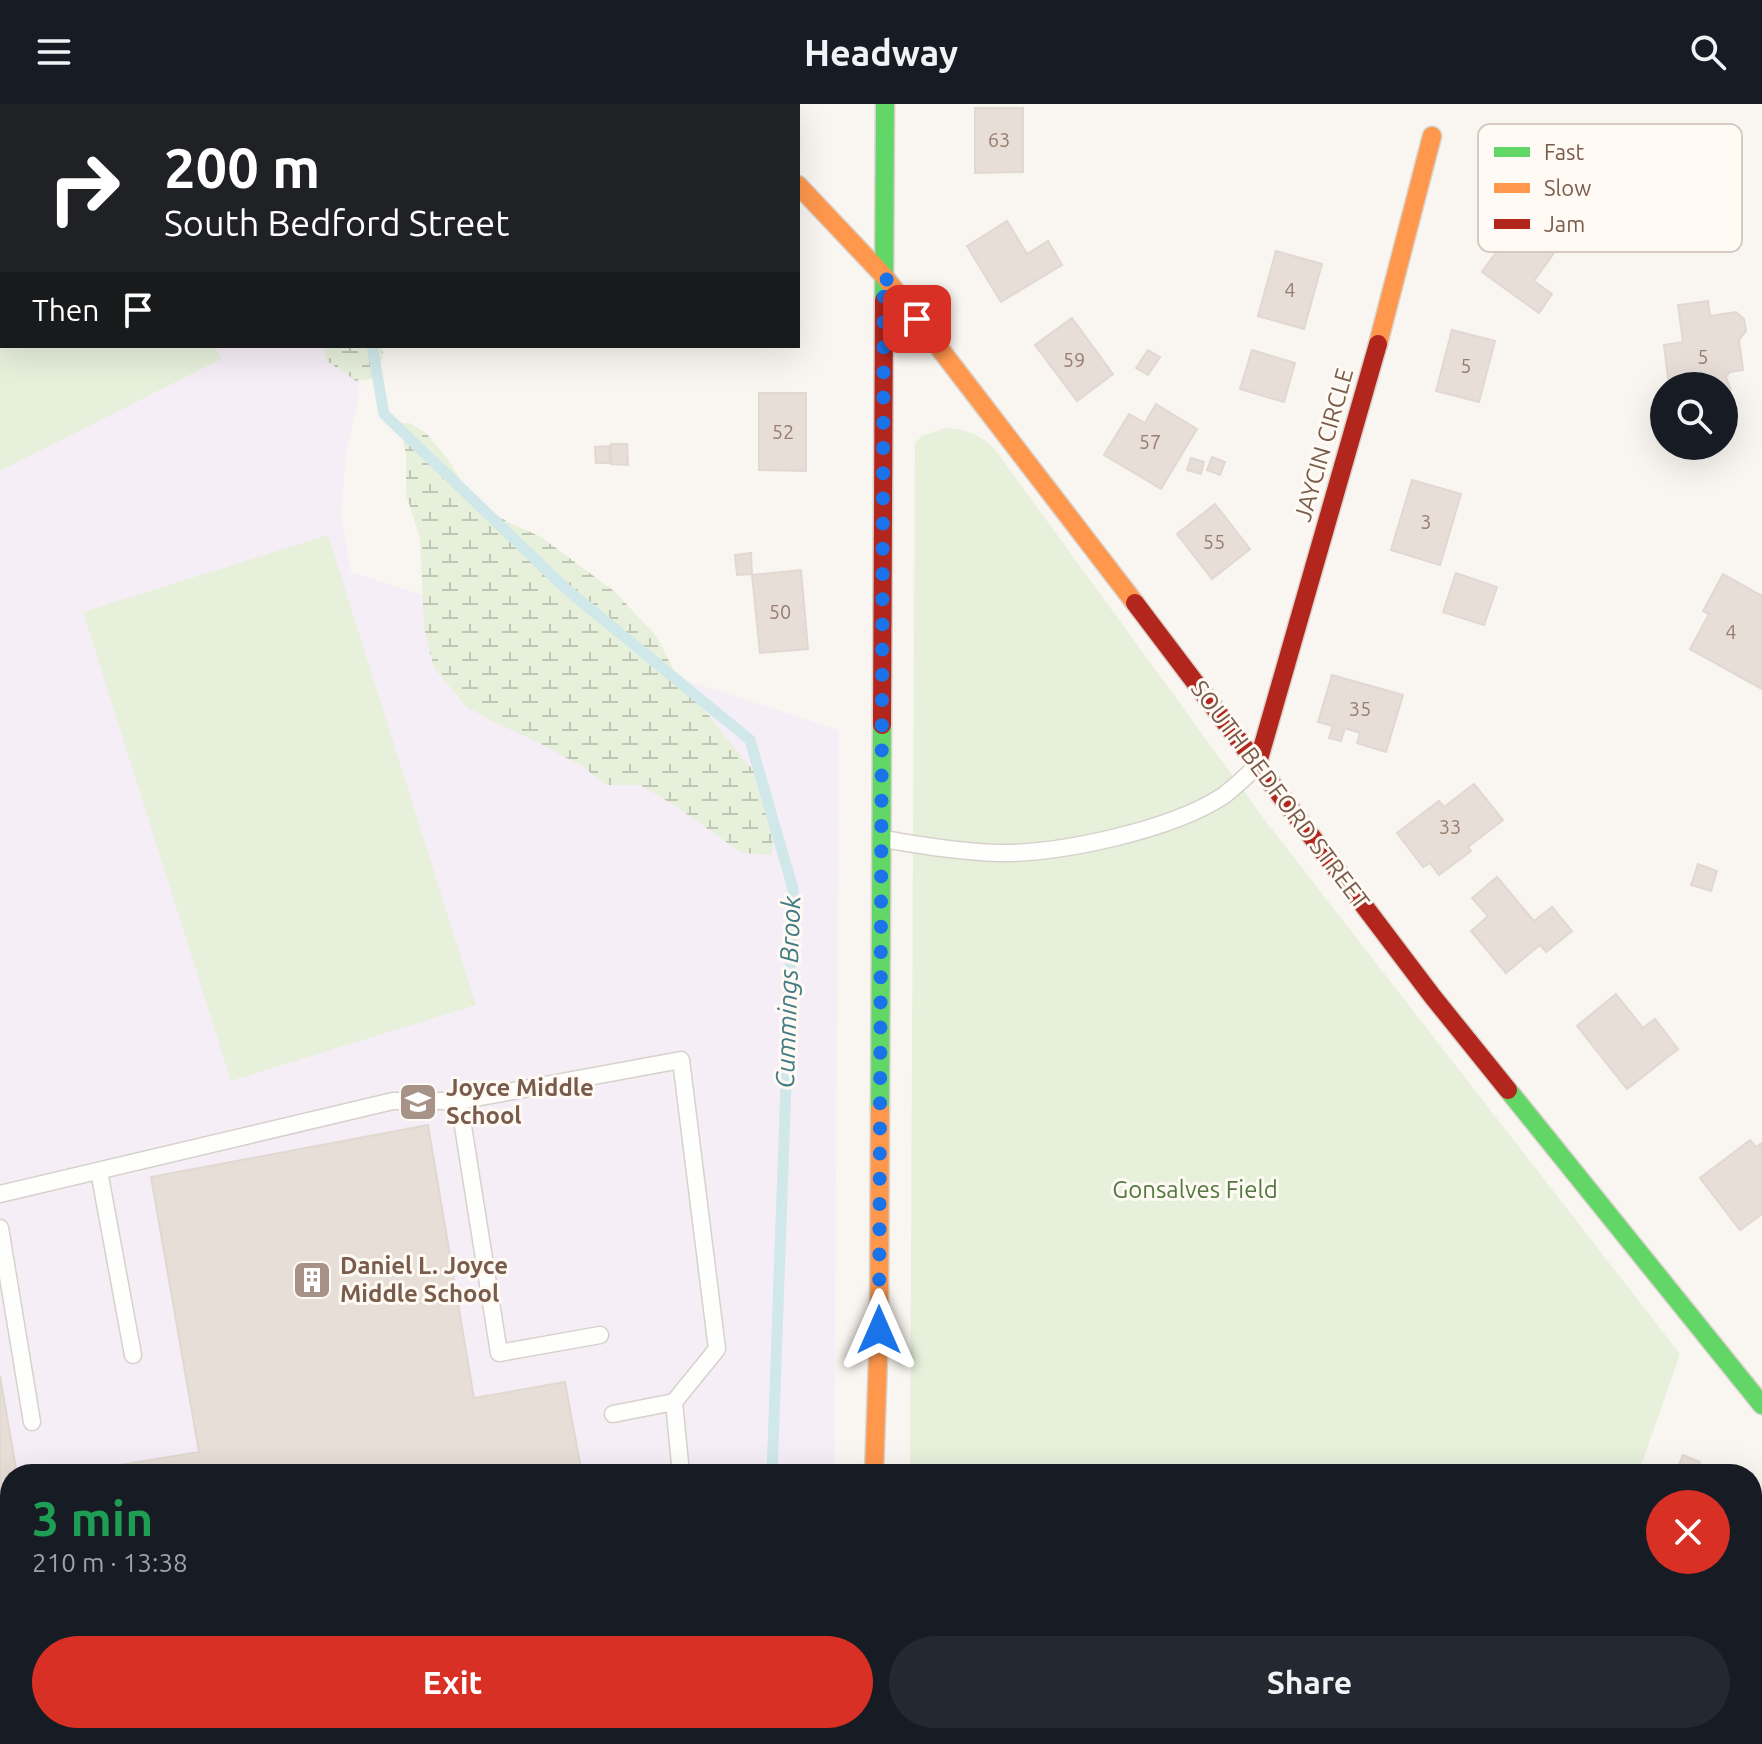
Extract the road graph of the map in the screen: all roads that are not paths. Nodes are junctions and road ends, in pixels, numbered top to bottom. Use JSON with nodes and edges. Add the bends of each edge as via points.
{"nodes":[{"id":1,"x":885,"y":104,"type":"edge"},
{"id":2,"x":1432,"y":136,"type":"dead end"},
{"id":3,"x":800,"y":187,"type":"edge"},
{"id":4,"x":884,"y":276,"type":"junction"},
{"id":5,"x":1257,"y":766,"type":"junction"},
{"id":6,"x":881,"y":839,"type":"junction"},
{"id":7,"x":459,"y":1101,"type":"junction"},
{"id":8,"x":99,"y":1171,"type":"junction"},
{"id":9,"x":0,"y":1194,"type":"edge"},
{"id":10,"x":0,"y":1228,"type":"edge"},
{"id":11,"x":600,"y":1335,"type":"dead end"},
{"id":12,"x":133,"y":1355,"type":"dead end"},
{"id":13,"x":674,"y":1402,"type":"junction"},
{"id":14,"x":1762,"y":1405,"type":"edge"},
{"id":15,"x":613,"y":1414,"type":"dead end"},
{"id":16,"x":32,"y":1422,"type":"dead end"},
{"id":17,"x":680,"y":1464,"type":"edge"},
{"id":18,"x":874,"y":1464,"type":"edge"}],
"edges":[{"from":1,"to":4,"type":"street"},
{"from":2,"to":5,"type":"street","name":"JAYCIN CIRCLE","via":[[1399,270]]},
{"from":3,"to":4,"type":"street","name":"SOUTH BEDFORD STREET"},
{"from":4,"to":5,"type":"street","name":"SOUTH BEDFORD STREET"},
{"from":4,"to":6,"type":"street"},
{"from":5,"to":6,"type":"lane","via":[[1223,796],[1113,837],[1001,853]]},
{"from":5,"to":14,"type":"street","name":"SOUTH BEDFORD STREET","via":[[1433,997]]},
{"from":6,"to":18,"type":"street","via":[[880,1315]]},
{"from":7,"to":8,"type":"lane","via":[[393,1101]]},
{"from":7,"to":11,"type":"lane","via":[[499,1353]]},
{"from":7,"to":13,"type":"lane","via":[[681,1060],[717,1349]]},
{"from":8,"to":9,"type":"lane"},
{"from":8,"to":12,"type":"lane"},
{"from":10,"to":16,"type":"lane"},
{"from":13,"to":15,"type":"lane"},
{"from":13,"to":17,"type":"lane"}]}
